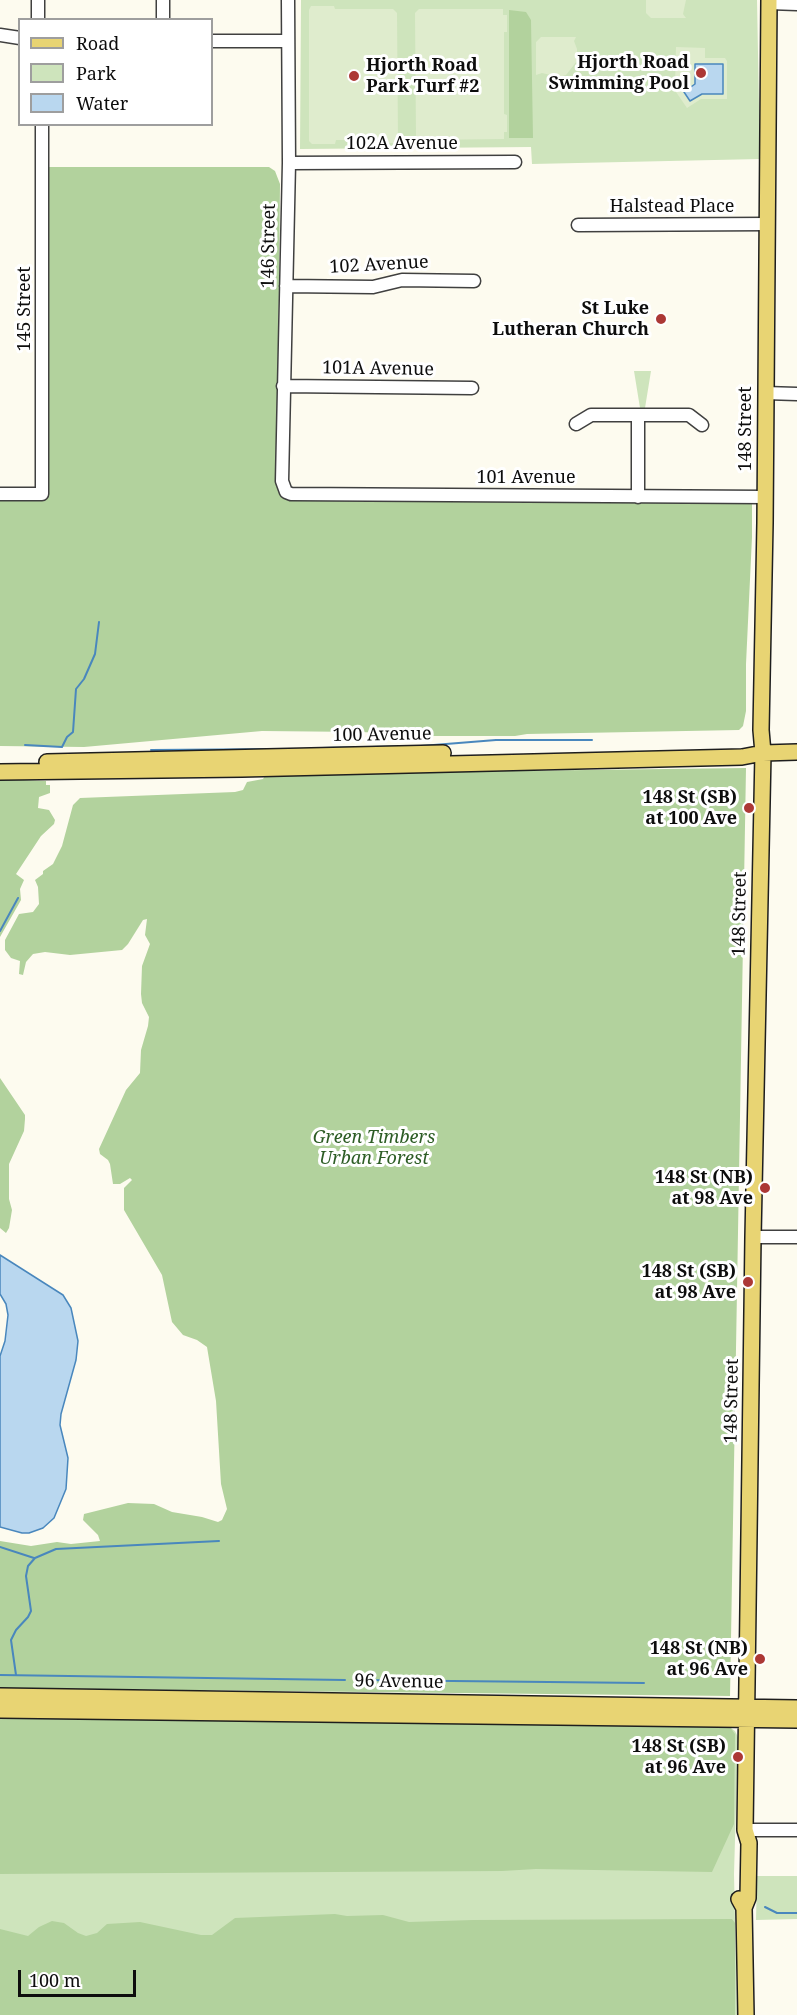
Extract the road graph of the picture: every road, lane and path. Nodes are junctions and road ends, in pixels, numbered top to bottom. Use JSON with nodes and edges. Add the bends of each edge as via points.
{"nodes":[{"id":1,"x":38,"y":0,"type":"edge"},
{"id":2,"x":164,"y":0,"type":"edge"},
{"id":3,"x":288,"y":0,"type":"edge"},
{"id":4,"x":769,"y":2,"type":"edge"},
{"id":5,"x":797,"y":4,"type":"edge"},
{"id":6,"x":38,"y":18,"type":"edge"},
{"id":7,"x":163,"y":18,"type":"edge"},
{"id":8,"x":0,"y":35,"type":"edge"},
{"id":9,"x":18,"y":38,"type":"edge"},
{"id":10,"x":288,"y":40,"type":"junction"},
{"id":11,"x":213,"y":42,"type":"edge"},
{"id":12,"x":42,"y":126,"type":"edge"},
{"id":13,"x":515,"y":162,"type":"dead end"},
{"id":14,"x":289,"y":163,"type":"junction"},
{"id":15,"x":768,"y":224,"type":"junction"},
{"id":16,"x":578,"y":225,"type":"dead end"},
{"id":17,"x":474,"y":281,"type":"dead end"},
{"id":18,"x":286,"y":286,"type":"junction"},
{"id":19,"x":283,"y":386,"type":"junction"},
{"id":20,"x":472,"y":388,"type":"dead end"},
{"id":21,"x":765,"y":393,"type":"junction"},
{"id":22,"x":797,"y":394,"type":"edge"},
{"id":23,"x":638,"y":415,"type":"junction"},
{"id":24,"x":576,"y":424,"type":"dead end"},
{"id":25,"x":702,"y":426,"type":"dead end"},
{"id":26,"x":286,"y":492,"type":"joint"},
{"id":27,"x":0,"y":494,"type":"edge"},
{"id":28,"x":638,"y":497,"type":"junction"},
{"id":29,"x":765,"y":497,"type":"junction"},
{"id":30,"x":797,"y":752,"type":"edge"},
{"id":31,"x":763,"y":753,"type":"junction"},
{"id":32,"x":0,"y":762,"type":"edge"},
{"id":33,"x":0,"y":772,"type":"edge"},
{"id":34,"x":753,"y":1237,"type":"junction"},
{"id":35,"x":797,"y":1237,"type":"edge"},
{"id":36,"x":0,"y":1696,"type":"edge"},
{"id":37,"x":797,"y":1708,"type":"edge"},
{"id":38,"x":0,"y":1710,"type":"edge"},
{"id":39,"x":747,"y":1714,"type":"junction"},
{"id":40,"x":797,"y":1720,"type":"edge"},
{"id":41,"x":745,"y":1830,"type":"junction"},
{"id":42,"x":797,"y":1830,"type":"edge"},
{"id":43,"x":746,"y":2015,"type":"edge"}],
"edges":[{"from":1,"to":6,"type":"street"},
{"from":2,"to":7,"type":"street"},
{"from":3,"to":10,"type":"street","name":"146 Street"},
{"from":4,"to":5,"type":"street"},
{"from":4,"to":15,"type":"main road","name":"148 Street"},
{"from":8,"to":9,"type":"street"},
{"from":10,"to":11,"type":"street"},
{"from":10,"to":14,"type":"street","name":"146 Street"},
{"from":12,"to":27,"type":"street","name":"145 Street","via":[[42,494]]},
{"from":13,"to":14,"type":"street","name":"102A Avenue"},
{"from":14,"to":18,"type":"street","name":"146 Street"},
{"from":15,"to":16,"type":"street","name":"Halstead Place"},
{"from":15,"to":21,"type":"main road","name":"148 Street"},
{"from":17,"to":18,"type":"street","name":"102 Avenue","via":[[402,280],[373,287]]},
{"from":18,"to":19,"type":"street","name":"146 Street"},
{"from":19,"to":20,"type":"street","name":"101A Avenue"},
{"from":19,"to":26,"type":"street","name":"146 Street","via":[[282,481]]},
{"from":21,"to":22,"type":"street"},
{"from":21,"to":29,"type":"main road","name":"148 Street"},
{"from":23,"to":24,"type":"street","via":[[591,415]]},
{"from":23,"to":25,"type":"street","via":[[689,415]]},
{"from":23,"to":28,"type":"street"},
{"from":26,"to":28,"type":"street","name":"101 Avenue"},
{"from":28,"to":29,"type":"street","name":"101 Avenue"},
{"from":29,"to":31,"type":"main road","name":"148 Street"},
{"from":30,"to":31,"type":"main road","name":"100 Avenue"},
{"from":31,"to":32,"type":"main road","name":"100 Avenue","via":[[739,748]]},
{"from":31,"to":33,"type":"main road","name":"100 Avenue","via":[[742,757]]},
{"from":31,"to":34,"type":"main road","name":"148 Street"},
{"from":34,"to":35,"type":"street"},
{"from":34,"to":39,"type":"main road","name":"148 Street"},
{"from":36,"to":39,"type":"main road","name":"96 Avenue"},
{"from":37,"to":39,"type":"main road","name":"96 Avenue"},
{"from":38,"to":39,"type":"main road","name":"96 Avenue"},
{"from":39,"to":40,"type":"main road","name":"96 Avenue"},
{"from":39,"to":41,"type":"main road","name":"148 Street"},
{"from":41,"to":42,"type":"street"},
{"from":41,"to":43,"type":"main road","name":"148 Street","via":[[739,1841],[739,1898],[744,1908]]}]}
